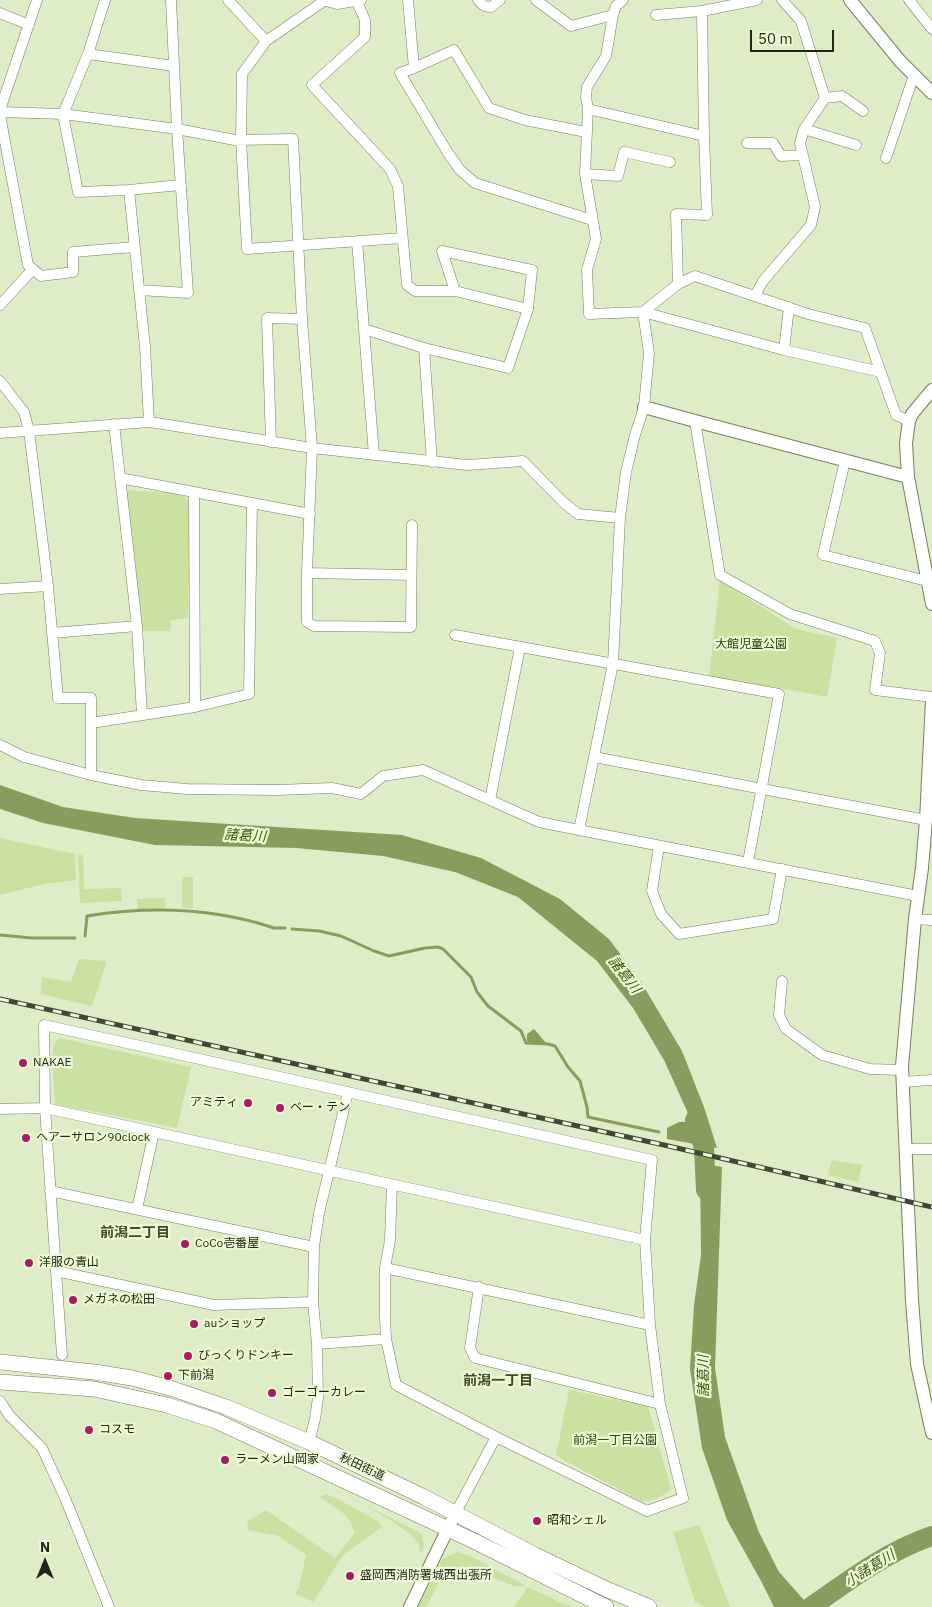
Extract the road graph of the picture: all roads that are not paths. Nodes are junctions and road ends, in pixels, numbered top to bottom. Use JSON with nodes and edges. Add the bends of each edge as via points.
{"nodes":[{"id":1,"x":37,"y":0,"type":"edge"},
{"id":2,"x":106,"y":0,"type":"edge"},
{"id":3,"x":171,"y":0,"type":"edge"},
{"id":4,"x":228,"y":0,"type":"edge"},
{"id":5,"x":408,"y":0,"type":"edge"},
{"id":6,"x":478,"y":0,"type":"edge"},
{"id":7,"x":500,"y":0,"type":"edge"},
{"id":8,"x":536,"y":0,"type":"edge"},
{"id":9,"x":623,"y":0,"type":"edge"},
{"id":10,"x":757,"y":0,"type":"edge"},
{"id":11,"x":782,"y":0,"type":"edge"},
{"id":12,"x":850,"y":0,"type":"edge"},
{"id":13,"x":909,"y":0,"type":"edge"},
{"id":14,"x":323,"y":1,"type":"edge"},
{"id":15,"x":359,"y":1,"type":"edge"},
{"id":16,"x":702,"y":11,"type":"junction"},
{"id":17,"x":0,"y":13,"type":"edge"},
{"id":18,"x":613,"y":15,"type":"junction"},
{"id":19,"x":656,"y":15,"type":"dead end"},
{"id":20,"x":29,"y":24,"type":"junction"},
{"id":21,"x":931,"y":25,"type":"edge"},
{"id":22,"x":266,"y":41,"type":"junction"},
{"id":23,"x":88,"y":54,"type":"junction"},
{"id":24,"x":174,"y":66,"type":"junction"},
{"id":25,"x":414,"y":68,"type":"junction"},
{"id":26,"x":914,"y":75,"type":"junction"},
{"id":27,"x":932,"y":93,"type":"edge"},
{"id":28,"x":825,"y":98,"type":"junction"},
{"id":29,"x":588,"y":109,"type":"junction"},
{"id":30,"x":863,"y":111,"type":"dead end"},
{"id":31,"x":0,"y":112,"type":"edge"},
{"id":32,"x":63,"y":114,"type":"junction"},
{"id":33,"x":177,"y":129,"type":"junction"},
{"id":34,"x":804,"y":129,"type":"junction"},
{"id":35,"x":586,"y":132,"type":"junction"},
{"id":36,"x":704,"y":136,"type":"junction"},
{"id":37,"x":241,"y":140,"type":"junction"},
{"id":38,"x":747,"y":142,"type":"dead end"},
{"id":39,"x":856,"y":145,"type":"dead end"},
{"id":40,"x":803,"y":155,"type":"junction"},
{"id":41,"x":886,"y":158,"type":"dead end"},
{"id":42,"x":670,"y":162,"type":"dead end"},
{"id":43,"x":585,"y":174,"type":"junction"},
{"id":44,"x":180,"y":185,"type":"junction"},
{"id":45,"x":129,"y":190,"type":"junction"},
{"id":46,"x":592,"y":220,"type":"junction"},
{"id":47,"x":402,"y":238,"type":"junction"},
{"id":48,"x":357,"y":240,"type":"junction"},
{"id":49,"x":298,"y":245,"type":"junction"},
{"id":50,"x":134,"y":247,"type":"junction"},
{"id":51,"x":33,"y":269,"type":"junction"},
{"id":52,"x":678,"y":284,"type":"junction"},
{"id":53,"x":139,"y":290,"type":"junction"},
{"id":54,"x":455,"y":290,"type":"junction"},
{"id":55,"x":755,"y":296,"type":"junction"},
{"id":56,"x":0,"y":304,"type":"edge"},
{"id":57,"x":789,"y":307,"type":"junction"},
{"id":58,"x":528,"y":309,"type":"junction"},
{"id":59,"x":644,"y":312,"type":"junction"},
{"id":60,"x":302,"y":319,"type":"junction"},
{"id":61,"x":364,"y":329,"type":"junction"},
{"id":62,"x":424,"y":348,"type":"junction"},
{"id":63,"x":784,"y":350,"type":"junction"},
{"id":64,"x":881,"y":372,"type":"junction"},
{"id":65,"x":0,"y":381,"type":"edge"},
{"id":66,"x":932,"y":390,"type":"edge"},
{"id":67,"x":644,"y":406,"type":"junction"},
{"id":68,"x":695,"y":421,"type":"junction"},
{"id":69,"x":909,"y":421,"type":"junction"},
{"id":70,"x":148,"y":422,"type":"junction"},
{"id":71,"x":114,"y":424,"type":"junction"},
{"id":72,"x":29,"y":431,"type":"junction"},
{"id":73,"x":0,"y":433,"type":"edge"},
{"id":74,"x":271,"y":442,"type":"junction"},
{"id":75,"x":312,"y":448,"type":"junction"},
{"id":76,"x":374,"y":455,"type":"junction"},
{"id":77,"x":845,"y":461,"type":"junction"},
{"id":78,"x":432,"y":462,"type":"junction"},
{"id":79,"x":908,"y":477,"type":"junction"},
{"id":80,"x":120,"y":478,"type":"junction"},
{"id":81,"x":194,"y":492,"type":"junction"},
{"id":82,"x":252,"y":503,"type":"junction"},
{"id":83,"x":310,"y":514,"type":"junction"},
{"id":84,"x":620,"y":518,"type":"junction"},
{"id":85,"x":412,"y":525,"type":"dead end"},
{"id":86,"x":307,"y":573,"type":"junction"},
{"id":87,"x":411,"y":574,"type":"junction"},
{"id":88,"x":928,"y":581,"type":"junction"},
{"id":89,"x":48,"y":586,"type":"junction"},
{"id":90,"x":0,"y":589,"type":"edge"},
{"id":91,"x":932,"y":604,"type":"edge"},
{"id":92,"x":137,"y":626,"type":"junction"},
{"id":93,"x":52,"y":633,"type":"junction"},
{"id":94,"x":455,"y":635,"type":"dead end"},
{"id":95,"x":520,"y":647,"type":"junction"},
{"id":96,"x":613,"y":664,"type":"junction"},
{"id":97,"x":932,"y":699,"type":"edge"},
{"id":98,"x":195,"y":707,"type":"junction"},
{"id":99,"x":142,"y":715,"type":"junction"},
{"id":100,"x":91,"y":724,"type":"junction"},
{"id":101,"x":0,"y":746,"type":"edge"},
{"id":102,"x":594,"y":757,"type":"junction"},
{"id":103,"x":91,"y":775,"type":"junction"},
{"id":104,"x":762,"y":788,"type":"junction"},
{"id":105,"x":930,"y":792,"type":"edge"},
{"id":106,"x":490,"y":800,"type":"junction"},
{"id":107,"x":926,"y":820,"type":"junction"},
{"id":108,"x":578,"y":830,"type":"junction"},
{"id":109,"x":659,"y":846,"type":"junction"},
{"id":110,"x":748,"y":862,"type":"junction"},
{"id":111,"x":927,"y":868,"type":"edge"},
{"id":112,"x":782,"y":869,"type":"junction"},
{"id":113,"x":918,"y":896,"type":"junction"},
{"id":114,"x":915,"y":919,"type":"junction"},
{"id":115,"x":932,"y":920,"type":"edge"},
{"id":116,"x":782,"y":981,"type":"dead end"},
{"id":117,"x":902,"y":1076,"type":"junction"},
{"id":118,"x":932,"y":1080,"type":"edge"},
{"id":119,"x":348,"y":1092,"type":"junction"},
{"id":120,"x":45,"y":1108,"type":"junction"},
{"id":121,"x":0,"y":1109,"type":"edge"},
{"id":122,"x":154,"y":1132,"type":"junction"},
{"id":123,"x":905,"y":1148,"type":"junction"},
{"id":124,"x":932,"y":1149,"type":"edge"},
{"id":125,"x":329,"y":1171,"type":"junction"},
{"id":126,"x":392,"y":1185,"type":"junction"},
{"id":127,"x":50,"y":1191,"type":"junction"},
{"id":128,"x":137,"y":1209,"type":"junction"},
{"id":129,"x":645,"y":1240,"type":"junction"},
{"id":130,"x":314,"y":1247,"type":"junction"},
{"id":131,"x":385,"y":1268,"type":"junction"},
{"id":132,"x":56,"y":1271,"type":"junction"},
{"id":133,"x":478,"y":1287,"type":"junction"},
{"id":134,"x":313,"y":1302,"type":"junction"},
{"id":135,"x":650,"y":1325,"type":"junction"},
{"id":136,"x":386,"y":1339,"type":"junction"},
{"id":137,"x":317,"y":1344,"type":"junction"},
{"id":138,"x":62,"y":1355,"type":"dead end"},
{"id":139,"x":0,"y":1362,"type":"edge"},
{"id":140,"x":0,"y":1382,"type":"edge"},
{"id":141,"x":0,"y":1400,"type":"edge"},
{"id":142,"x":660,"y":1404,"type":"junction"},
{"id":143,"x":932,"y":1433,"type":"edge"},
{"id":144,"x":496,"y":1437,"type":"junction"},
{"id":145,"x":309,"y":1442,"type":"junction"},
{"id":146,"x":455,"y":1514,"type":"junction"},
{"id":147,"x":448,"y":1530,"type":"junction"},
{"id":148,"x":109,"y":1607,"type":"edge"},
{"id":149,"x":410,"y":1607,"type":"edge"},
{"id":150,"x":606,"y":1607,"type":"edge"},
{"id":151,"x":649,"y":1607,"type":"edge"}],
"edges":[{"from":1,"to":20,"type":"street"},
{"from":2,"to":23,"type":"street"},
{"from":3,"to":24,"type":"street"},
{"from":4,"to":22,"type":"street"},
{"from":5,"to":25,"type":"street"},
{"from":6,"to":7,"type":"street","via":[[491,7]]},
{"from":8,"to":18,"type":"street","via":[[571,26]]},
{"from":9,"to":18,"type":"street"},
{"from":10,"to":16,"type":"street"},
{"from":11,"to":28,"type":"street","via":[[801,21]]},
{"from":12,"to":26,"type":"street"},
{"from":13,"to":21,"type":"street"},
{"from":14,"to":15,"type":"street","via":[[337,4]]},
{"from":14,"to":22,"type":"street"},
{"from":15,"to":47,"type":"street","via":[[365,20],[365,38],[312,85],[390,169],[398,186]]},
{"from":16,"to":19,"type":"street"},
{"from":16,"to":36,"type":"street"},
{"from":17,"to":20,"type":"street"},
{"from":18,"to":29,"type":"street","via":[[606,56],[587,88]]},
{"from":20,"to":31,"type":"street"},
{"from":22,"to":37,"type":"street","via":[[242,74]]},
{"from":23,"to":24,"type":"street"},
{"from":23,"to":32,"type":"street"},
{"from":24,"to":33,"type":"street"},
{"from":25,"to":35,"type":"street","via":[[454,50],[489,108],[525,120]]},
{"from":25,"to":46,"type":"street","via":[[400,73],[448,153],[475,183]]},
{"from":26,"to":27,"type":"street"},
{"from":26,"to":41,"type":"street"},
{"from":28,"to":30,"type":"street","via":[[842,96]]},
{"from":28,"to":34,"type":"street"},
{"from":29,"to":35,"type":"street"},
{"from":29,"to":36,"type":"street"},
{"from":31,"to":32,"type":"street"},
{"from":31,"to":51,"type":"street","via":[[28,266]]},
{"from":32,"to":33,"type":"street"},
{"from":32,"to":45,"type":"street","via":[[78,192]]},
{"from":33,"to":37,"type":"street"},
{"from":33,"to":44,"type":"street"},
{"from":34,"to":39,"type":"street"},
{"from":34,"to":40,"type":"street","via":[[800,144]]},
{"from":35,"to":43,"type":"street"},
{"from":36,"to":52,"type":"street","via":[[707,215],[676,214]]},
{"from":37,"to":49,"type":"street","via":[[293,139]]},
{"from":37,"to":49,"type":"street","via":[[247,249]]},
{"from":38,"to":40,"type":"street","via":[[772,142],[781,156]]},
{"from":40,"to":55,"type":"street","via":[[815,207],[811,225],[763,281]]},
{"from":42,"to":43,"type":"street","via":[[624,152],[618,176]]},
{"from":43,"to":46,"type":"street"},
{"from":44,"to":45,"type":"street"},
{"from":44,"to":53,"type":"street","via":[[188,293]]},
{"from":45,"to":50,"type":"street"},
{"from":46,"to":59,"type":"street","via":[[596,239],[587,270],[589,314]]},
{"from":47,"to":48,"type":"street"},
{"from":47,"to":54,"type":"street","via":[[407,285],[416,291]]},
{"from":48,"to":49,"type":"street"},
{"from":48,"to":61,"type":"street"},
{"from":49,"to":60,"type":"street"},
{"from":50,"to":51,"type":"street","via":[[72,252],[73,272],[42,276]]},
{"from":50,"to":53,"type":"street"},
{"from":51,"to":56,"type":"street"},
{"from":52,"to":55,"type":"street","via":[[695,276]]},
{"from":52,"to":59,"type":"street"},
{"from":53,"to":70,"type":"street"},
{"from":54,"to":58,"type":"street"},
{"from":54,"to":58,"type":"street","via":[[442,251],[532,270]]},
{"from":55,"to":57,"type":"street"},
{"from":57,"to":63,"type":"street"},
{"from":57,"to":64,"type":"street","via":[[865,328]]},
{"from":58,"to":62,"type":"street","via":[[508,368]]},
{"from":59,"to":63,"type":"street"},
{"from":59,"to":67,"type":"street","via":[[649,353]]},
{"from":60,"to":74,"type":"street","via":[[267,318]]},
{"from":60,"to":75,"type":"street"},
{"from":61,"to":62,"type":"street"},
{"from":61,"to":76,"type":"street"},
{"from":62,"to":78,"type":"street"},
{"from":63,"to":64,"type":"street"},
{"from":64,"to":69,"type":"street","via":[[896,416]]},
{"from":65,"to":72,"type":"street","via":[[24,412]]},
{"from":66,"to":69,"type":"street"},
{"from":67,"to":68,"type":"street"},
{"from":67,"to":84,"type":"street","via":[[626,472]]},
{"from":68,"to":77,"type":"street"},
{"from":68,"to":97,"type":"street","via":[[720,575],[790,614],[875,641],[880,653],[875,690]]},
{"from":69,"to":79,"type":"street","via":[[906,443]]},
{"from":70,"to":71,"type":"street"},
{"from":70,"to":74,"type":"street"},
{"from":71,"to":72,"type":"street"},
{"from":71,"to":80,"type":"street"},
{"from":72,"to":73,"type":"street"},
{"from":72,"to":89,"type":"street"},
{"from":74,"to":75,"type":"street"},
{"from":75,"to":76,"type":"street"},
{"from":75,"to":83,"type":"street"},
{"from":76,"to":78,"type":"street"},
{"from":77,"to":79,"type":"street"},
{"from":77,"to":88,"type":"street","via":[[823,555]]},
{"from":78,"to":84,"type":"street","via":[[466,465],[523,461],[578,514]]},
{"from":79,"to":88,"type":"street"},
{"from":80,"to":81,"type":"street"},
{"from":80,"to":92,"type":"street"},
{"from":81,"to":82,"type":"street"},
{"from":81,"to":98,"type":"street"},
{"from":82,"to":83,"type":"street"},
{"from":82,"to":98,"type":"street","via":[[249,694]]},
{"from":83,"to":86,"type":"street"},
{"from":84,"to":96,"type":"street"},
{"from":85,"to":87,"type":"street"},
{"from":86,"to":87,"type":"street"},
{"from":86,"to":87,"type":"street","via":[[307,622],[314,626],[391,627],[411,627]]},
{"from":88,"to":91,"type":"street"},
{"from":89,"to":90,"type":"street"},
{"from":89,"to":93,"type":"street"},
{"from":92,"to":93,"type":"street"},
{"from":92,"to":99,"type":"street"},
{"from":93,"to":100,"type":"street","via":[[58,698],[91,698]]},
{"from":94,"to":95,"type":"street"},
{"from":95,"to":96,"type":"street"},
{"from":95,"to":106,"type":"street"},
{"from":96,"to":102,"type":"street"},
{"from":96,"to":104,"type":"street","via":[[780,694]]},
{"from":97,"to":105,"type":"street"},
{"from":98,"to":99,"type":"street"},
{"from":99,"to":100,"type":"street"},
{"from":100,"to":103,"type":"street"},
{"from":101,"to":103,"type":"street","via":[[24,757]]},
{"from":102,"to":104,"type":"street"},
{"from":102,"to":108,"type":"street"},
{"from":103,"to":106,"type":"street","via":[[141,785],[187,789],[332,788],[361,794],[384,776],[423,770]]},
{"from":104,"to":107,"type":"street"},
{"from":104,"to":110,"type":"street"},
{"from":105,"to":107,"type":"street"},
{"from":106,"to":108,"type":"street","via":[[539,822]]},
{"from":107,"to":111,"type":"street"},
{"from":108,"to":109,"type":"street"},
{"from":109,"to":110,"type":"street"},
{"from":109,"to":112,"type":"street","via":[[652,891],[661,914],[679,934],[772,919]]},
{"from":110,"to":112,"type":"street"},
{"from":111,"to":113,"type":"street"},
{"from":112,"to":113,"type":"street"},
{"from":113,"to":114,"type":"street"},
{"from":114,"to":115,"type":"street"},
{"from":114,"to":117,"type":"street"},
{"from":116,"to":117,"type":"street","via":[[779,1015],[786,1029],[822,1055]]},
{"from":117,"to":118,"type":"street"},
{"from":117,"to":123,"type":"street"},
{"from":119,"to":120,"type":"street","via":[[44,1025]]},
{"from":119,"to":125,"type":"street"},
{"from":119,"to":129,"type":"street","via":[[652,1160]]},
{"from":120,"to":121,"type":"street"},
{"from":120,"to":122,"type":"street"},
{"from":120,"to":127,"type":"street"},
{"from":122,"to":125,"type":"street"},
{"from":122,"to":128,"type":"street"},
{"from":123,"to":124,"type":"street"},
{"from":123,"to":143,"type":"street","via":[[917,1364]]},
{"from":125,"to":126,"type":"street"},
{"from":125,"to":130,"type":"street"},
{"from":126,"to":129,"type":"street"},
{"from":126,"to":131,"type":"street","via":[[390,1240]]},
{"from":127,"to":128,"type":"street"},
{"from":127,"to":132,"type":"street"},
{"from":128,"to":130,"type":"street"},
{"from":129,"to":135,"type":"street"},
{"from":130,"to":134,"type":"street"},
{"from":131,"to":133,"type":"street"},
{"from":131,"to":136,"type":"street"},
{"from":132,"to":134,"type":"street","via":[[214,1305]]},
{"from":132,"to":138,"type":"street"},
{"from":133,"to":135,"type":"street"},
{"from":133,"to":142,"type":"street","via":[[470,1348],[475,1358]]},
{"from":134,"to":137,"type":"street"},
{"from":135,"to":142,"type":"street"},
{"from":136,"to":137,"type":"street"},
{"from":136,"to":144,"type":"street","via":[[396,1385]]},
{"from":137,"to":145,"type":"street","via":[[318,1398]]},
{"from":139,"to":145,"type":"main road","name":"秋田街道","via":[[132,1378],[226,1407]]},
{"from":140,"to":147,"type":"main road","name":"秋田街道","via":[[94,1389],[208,1418]]},
{"from":141,"to":148,"type":"street","via":[[9,1416],[42,1448]]},
{"from":142,"to":144,"type":"street","via":[[683,1498],[646,1511]]},
{"from":144,"to":146,"type":"street"},
{"from":145,"to":146,"type":"main road","name":"秋田街道"},
{"from":146,"to":147,"type":"street"},
{"from":146,"to":151,"type":"main road","name":"秋田街道"},
{"from":147,"to":149,"type":"street"},
{"from":147,"to":150,"type":"main road","name":"秋田街道"}]}
